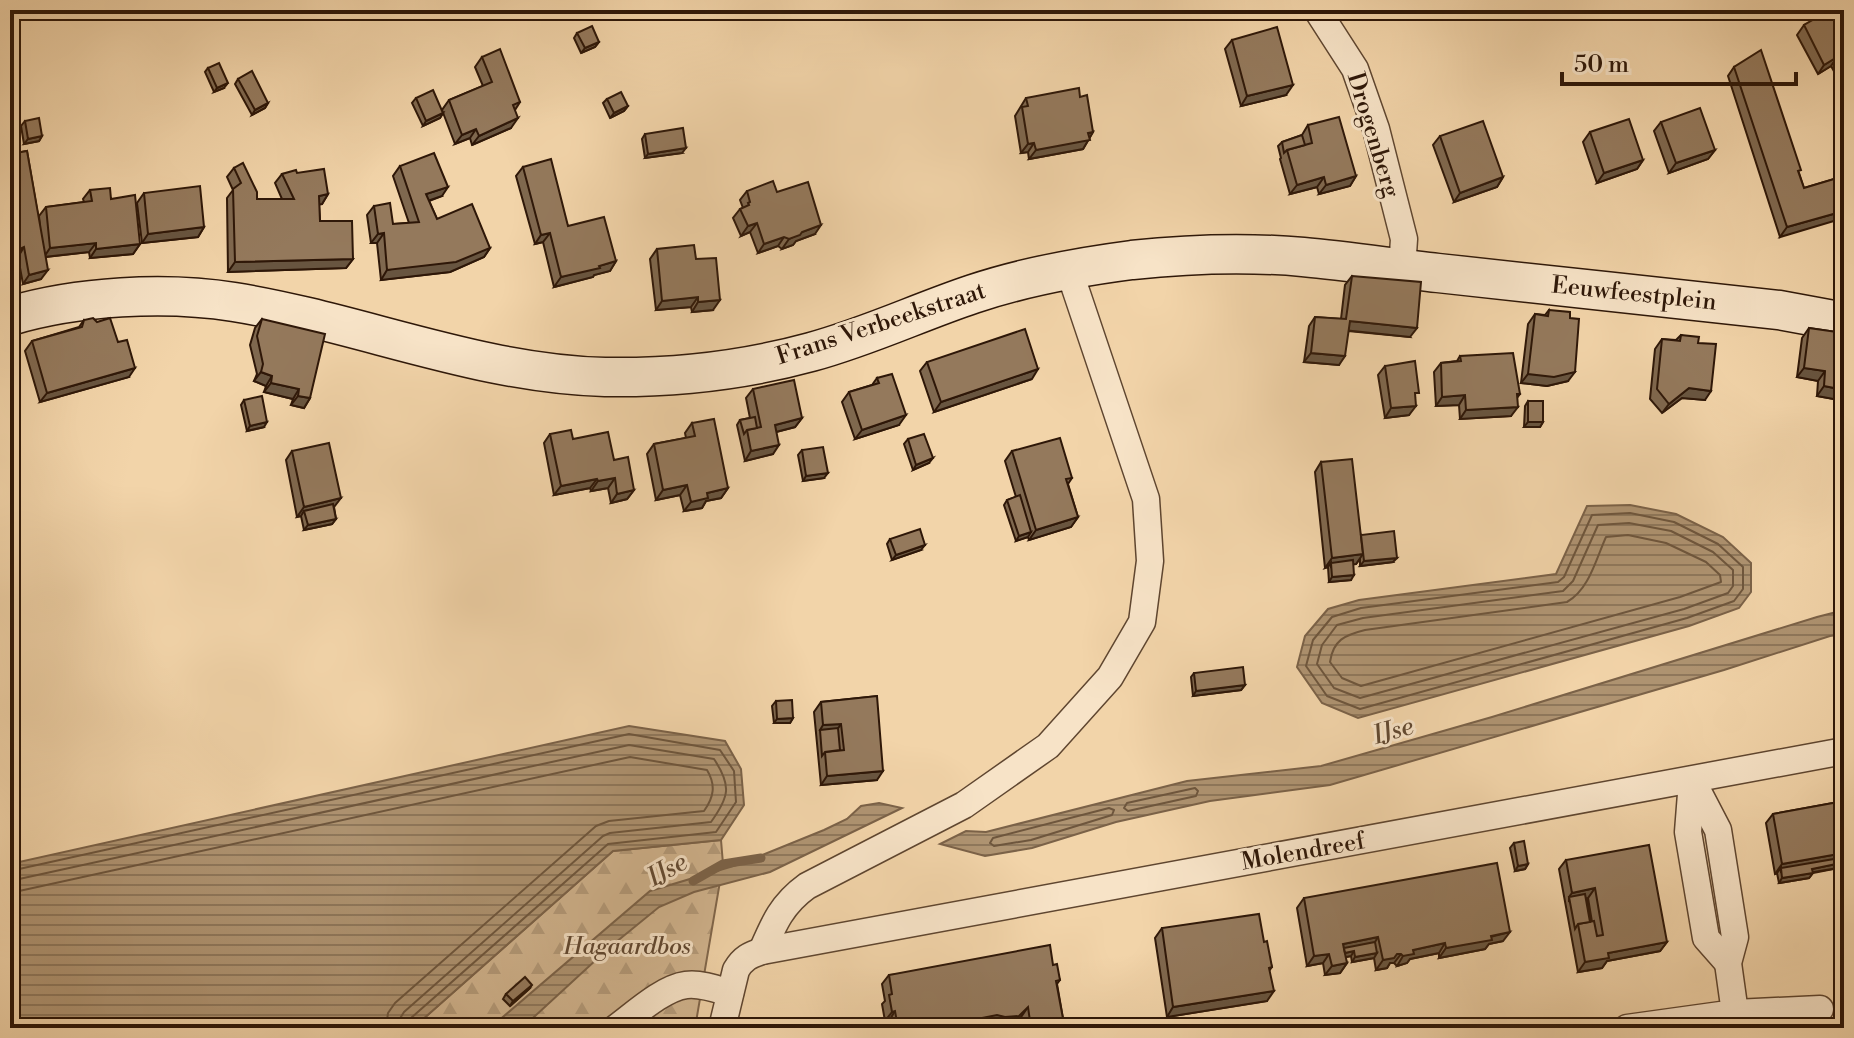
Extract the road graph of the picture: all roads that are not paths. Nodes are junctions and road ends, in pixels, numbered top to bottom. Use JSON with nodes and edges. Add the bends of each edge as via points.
{"nodes":[{"id":1,"x":1317,"y":10,"type":"edge"},
{"id":2,"x":1069,"y":270,"type":"junction"},
{"id":3,"x":1413,"y":270,"type":"junction"},
{"id":4,"x":10,"y":316,"type":"edge"},
{"id":5,"x":1844,"y":322,"type":"edge"},
{"id":6,"x":1844,"y":751,"type":"edge"},
{"id":7,"x":1692,"y":780,"type":"junction"},
{"id":8,"x":762,"y":951,"type":"junction"},
{"id":9,"x":730,"y":993,"type":"junction"},
{"id":10,"x":1820,"y":1009,"type":"dead end"},
{"id":11,"x":1735,"y":1013,"type":"junction"},
{"id":12,"x":616,"y":1028,"type":"edge"},
{"id":13,"x":722,"y":1028,"type":"edge"},
{"id":14,"x":1627,"y":1028,"type":"edge"}],
"edges":[{"from":1,"to":3,"type":"street","name":"Drogenberg","via":[[1355,69]]},
{"from":2,"to":3,"type":"main road","name":"Frans Verbeekstraat","via":[[1216,254]]},
{"from":2,"to":4,"type":"main road","name":"Frans Verbeekstraat","via":[[973,294],[811,352],[662,376],[607,377],[504,366],[233,301],[177,296],[72,302]]},
{"from":2,"to":8,"type":"street","via":[[1146,499],[1150,561],[1142,622],[1110,677],[1048,746],[964,805],[807,886],[780,912]]},
{"from":3,"to":5,"type":"main road","name":"Eeuwfeestplein","via":[[1779,310]]},
{"from":6,"to":7,"type":"street","name":"Molendreef"},
{"from":7,"to":8,"type":"street","name":"Molendreef"},
{"from":7,"to":11,"type":"street","via":[[1718,830],[1735,937],[1728,963]]},
{"from":8,"to":9,"type":"street","via":[[741,961]]},
{"from":9,"to":12,"type":"street","via":[[687,985],[667,991]]},
{"from":9,"to":13,"type":"street"},
{"from":10,"to":11,"type":"street"},
{"from":11,"to":14,"type":"street"}]}
